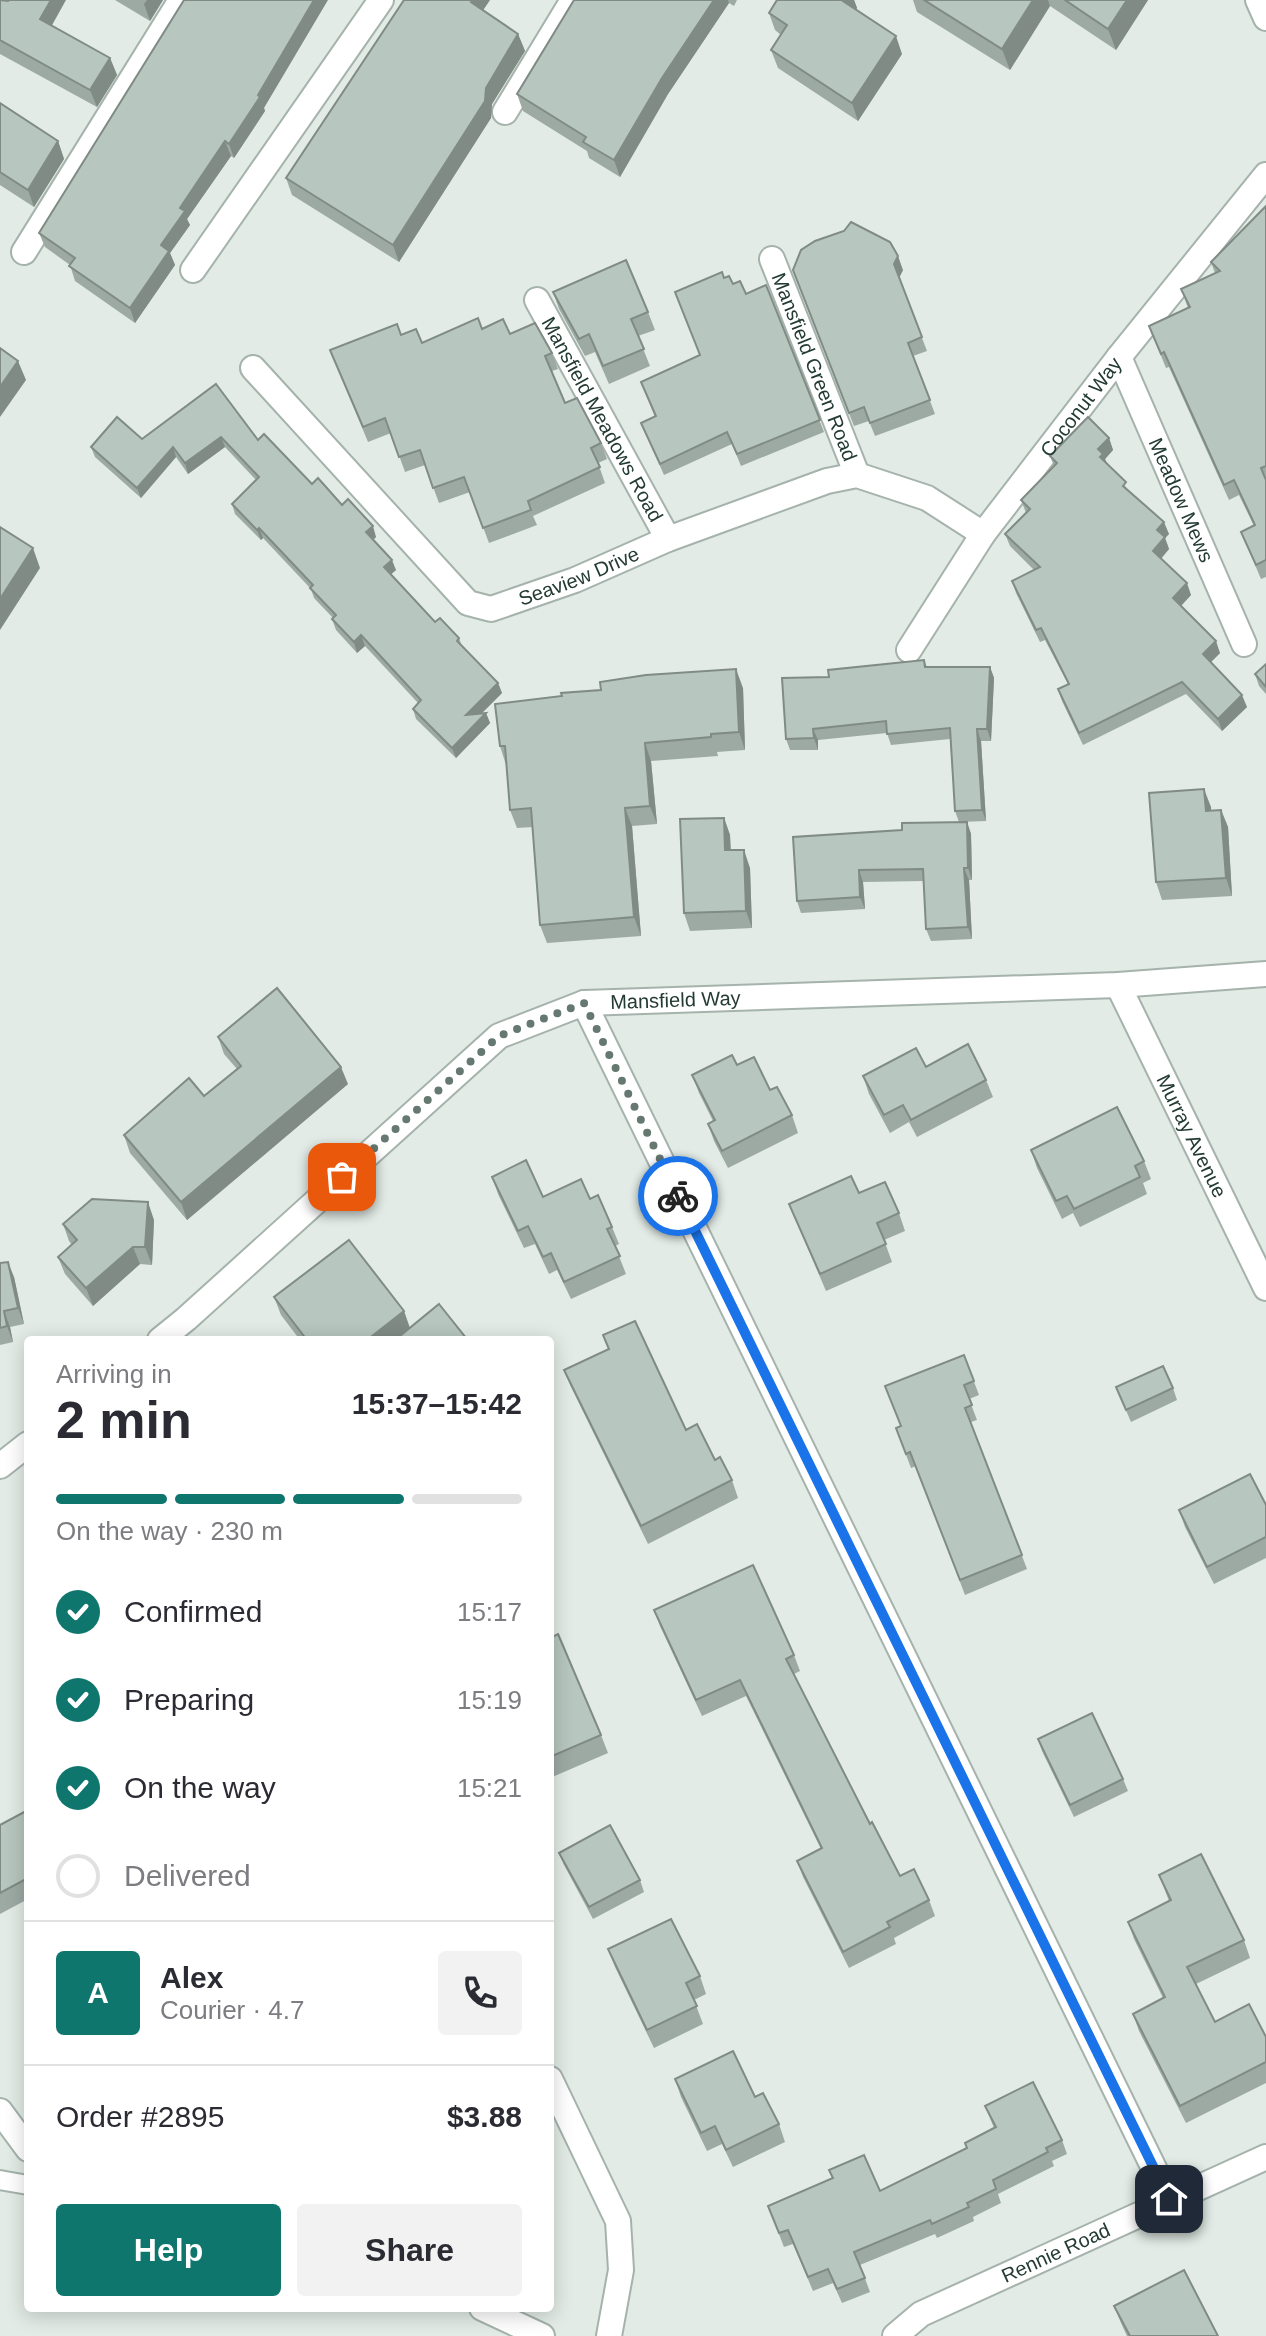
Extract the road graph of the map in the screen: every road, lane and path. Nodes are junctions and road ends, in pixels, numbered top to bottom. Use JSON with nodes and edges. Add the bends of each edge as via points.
{"nodes":[{"id":1,"x":181,"y":0,"type":"edge"},
{"id":2,"x":381,"y":0,"type":"edge"},
{"id":3,"x":573,"y":0,"type":"edge"},
{"id":4,"x":1258,"y":0,"type":"edge"},
{"id":5,"x":1266,"y":18,"type":"edge"},
{"id":6,"x":505,"y":112,"type":"dead end"},
{"id":7,"x":1266,"y":175,"type":"edge"},
{"id":8,"x":24,"y":252,"type":"dead end"},
{"id":9,"x":772,"y":259,"type":"dead end"},
{"id":10,"x":193,"y":270,"type":"dead end"},
{"id":11,"x":537,"y":300,"type":"dead end"},
{"id":12,"x":1119,"y":357,"type":"junction"},
{"id":13,"x":253,"y":368,"type":"dead end"},
{"id":14,"x":857,"y":475,"type":"junction"},
{"id":15,"x":983,"y":534,"type":"junction"},
{"id":16,"x":668,"y":539,"type":"junction"},
{"id":17,"x":1244,"y":644,"type":"dead end"},
{"id":18,"x":909,"y":650,"type":"dead end"},
{"id":19,"x":1266,"y":974,"type":"edge"},
{"id":20,"x":1118,"y":985,"type":"junction"},
{"id":21,"x":584,"y":1003,"type":"junction"},
{"id":22,"x":1266,"y":1288,"type":"edge"},
{"id":23,"x":191,"y":1330,"type":"edge"},
{"id":24,"x":24,"y":1447,"type":"edge"},
{"id":25,"x":0,"y":1466,"type":"edge"},
{"id":26,"x":554,"y":2087,"type":"edge"},
{"id":27,"x":0,"y":2111,"type":"edge"},
{"id":28,"x":24,"y":2144,"type":"edge"},
{"id":29,"x":1266,"y":2157,"type":"edge"},
{"id":30,"x":0,"y":2180,"type":"edge"},
{"id":31,"x":24,"y":2184,"type":"edge"},
{"id":32,"x":1169,"y":2199,"type":"junction"},
{"id":33,"x":491,"y":2312,"type":"edge"},
{"id":34,"x":542,"y":2336,"type":"edge"},
{"id":35,"x":609,"y":2336,"type":"edge"},
{"id":36,"x":895,"y":2336,"type":"edge"}],
"edges":[{"from":1,"to":8,"type":"street"},
{"from":2,"to":10,"type":"street"},
{"from":3,"to":6,"type":"street"},
{"from":4,"to":5,"type":"street"},
{"from":7,"to":12,"type":"street","name":"Coconut Way"},
{"from":9,"to":14,"type":"street","name":"Mansfield Green Road"},
{"from":11,"to":16,"type":"street","name":"Mansfield Meadows Road"},
{"from":12,"to":15,"type":"street","name":"Coconut Way"},
{"from":12,"to":17,"type":"street","name":"Meadow Mews"},
{"from":13,"to":16,"type":"street","name":"Seaview Drive","via":[[468,603],[491,609]]},
{"from":14,"to":15,"type":"street","via":[[927,498]]},
{"from":14,"to":16,"type":"street","name":"Seaview Drive"},
{"from":15,"to":18,"type":"street","name":"Coconut Way"},
{"from":19,"to":20,"type":"street","name":"Mansfield Way"},
{"from":20,"to":21,"type":"street","name":"Mansfield Way"},
{"from":20,"to":22,"type":"street","name":"Murray Avenue"},
{"from":21,"to":23,"type":"street","name":"Mansfield Way","via":[[499,1036]]},
{"from":21,"to":32,"type":"street"},
{"from":24,"to":25,"type":"street"},
{"from":26,"to":35,"type":"street","via":[[618,2221],[621,2270]]},
{"from":27,"to":28,"type":"street"},
{"from":29,"to":32,"type":"street","name":"Rennie Road"},
{"from":30,"to":31,"type":"lane"},
{"from":32,"to":36,"type":"street","name":"Rennie Road","via":[[921,2314]]},
{"from":33,"to":34,"type":"street"}]}
